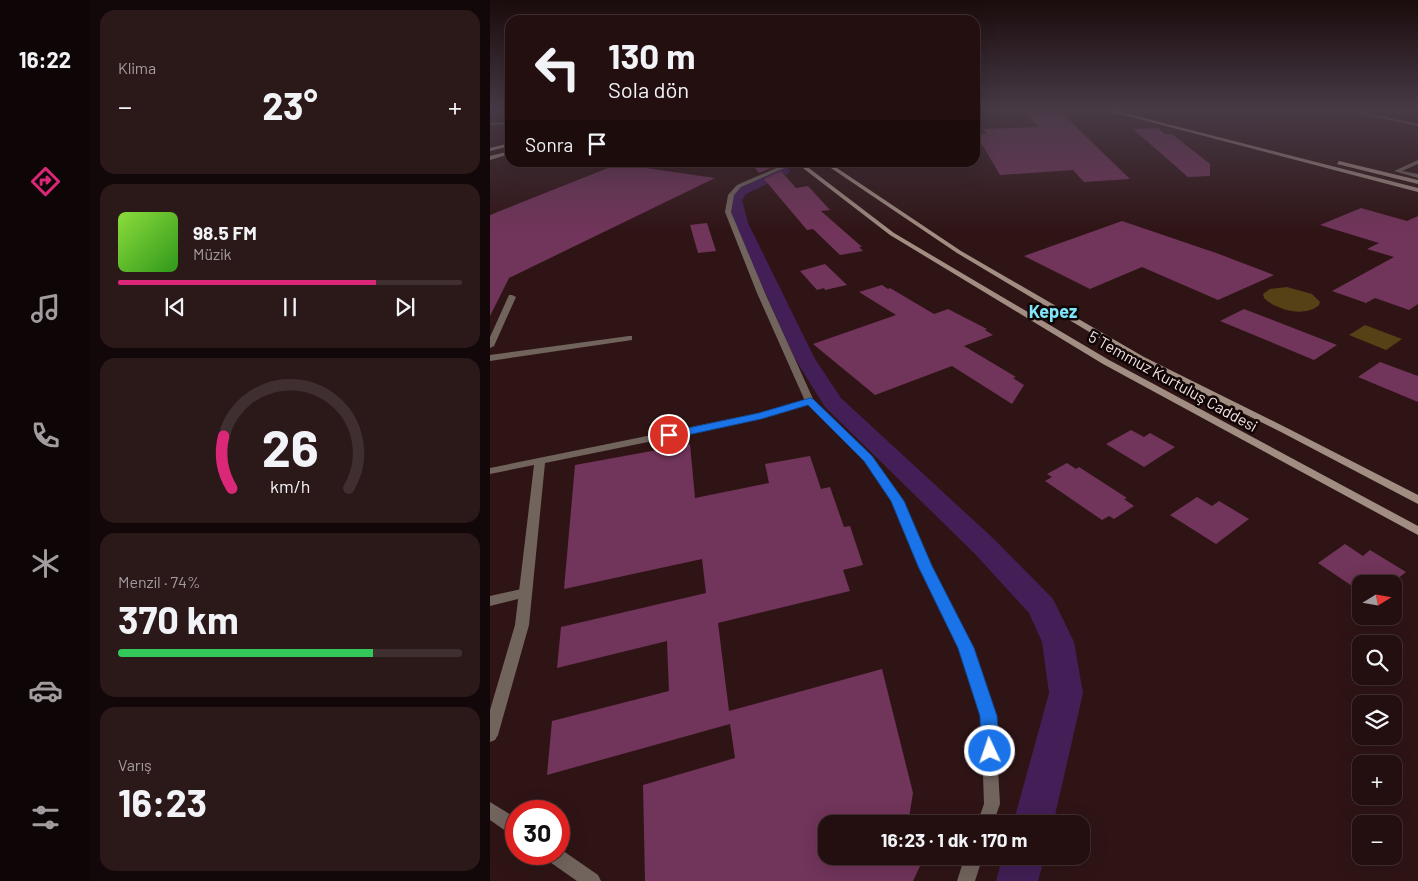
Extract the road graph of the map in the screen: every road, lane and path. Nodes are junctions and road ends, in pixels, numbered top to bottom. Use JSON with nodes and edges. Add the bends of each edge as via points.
{"nodes":[{"id":1,"x":1259,"y":149,"type":"edge"},
{"id":2,"x":1285,"y":149,"type":"edge"},
{"id":3,"x":505,"y":154,"type":"edge"},
{"id":4,"x":490,"y":158,"type":"edge"},
{"id":5,"x":1321,"y":158,"type":"dead end"},
{"id":6,"x":1331,"y":161,"type":"dead end"},
{"id":7,"x":1418,"y":162,"type":"edge"},
{"id":8,"x":784,"y":167,"type":"edge"},
{"id":9,"x":803,"y":167,"type":"edge"},
{"id":10,"x":832,"y":167,"type":"edge"},
{"id":11,"x":1418,"y":176,"type":"edge"},
{"id":12,"x":1418,"y":182,"type":"edge"},
{"id":13,"x":1418,"y":190,"type":"edge"},
{"id":14,"x":512,"y":297,"type":"dead end"},
{"id":15,"x":629,"y":338,"type":"dead end"},
{"id":16,"x":490,"y":346,"type":"edge"},
{"id":17,"x":490,"y":358,"type":"edge"},
{"id":18,"x":810,"y":402,"type":"junction"},
{"id":19,"x":540,"y":462,"type":"junction"},
{"id":20,"x":490,"y":472,"type":"edge"},
{"id":21,"x":1418,"y":500,"type":"edge"},
{"id":22,"x":1418,"y":531,"type":"edge"},
{"id":23,"x":526,"y":593,"type":"junction"},
{"id":24,"x":490,"y":601,"type":"edge"},
{"id":25,"x":490,"y":735,"type":"edge"},
{"id":26,"x":490,"y":810,"type":"edge"},
{"id":27,"x":988,"y":815,"type":"edge"},
{"id":28,"x":505,"y":820,"type":"edge"},
{"id":29,"x":569,"y":865,"type":"edge"},
{"id":30,"x":971,"y":865,"type":"edge"},
{"id":31,"x":592,"y":881,"type":"edge"},
{"id":32,"x":966,"y":881,"type":"edge"}],
"edges":[{"from":1,"to":13,"type":"main road"},
{"from":2,"to":5,"type":"main road"},
{"from":3,"to":4,"type":"main road"},
{"from":6,"to":12,"type":"main road"},
{"from":7,"to":11,"type":"street","via":[[1397,171]]},
{"from":8,"to":18,"type":"street","via":[[735,189],[729,200],[728,212]]},
{"from":9,"to":22,"type":"main road","name":"5 Temmuz Kurtuluş Caddesi","via":[[892,234],[1106,362]]},
{"from":10,"to":21,"type":"main road","name":"5 Temmuz Kurtuluş Caddesi","via":[[959,252],[1133,354]]},
{"from":14,"to":16,"type":"street"},
{"from":15,"to":17,"type":"street"},
{"from":18,"to":19,"type":"street","via":[[761,416]]},
{"from":18,"to":27,"type":"street","via":[[868,458],[897,501],[966,648],[988,716],[992,804]]},
{"from":19,"to":20,"type":"street"},
{"from":19,"to":23,"type":"street"},
{"from":23,"to":24,"type":"street"},
{"from":23,"to":25,"type":"street","via":[[522,625]]},
{"from":26,"to":28,"type":"street"},
{"from":29,"to":31,"type":"street"},
{"from":30,"to":32,"type":"street"}]}
